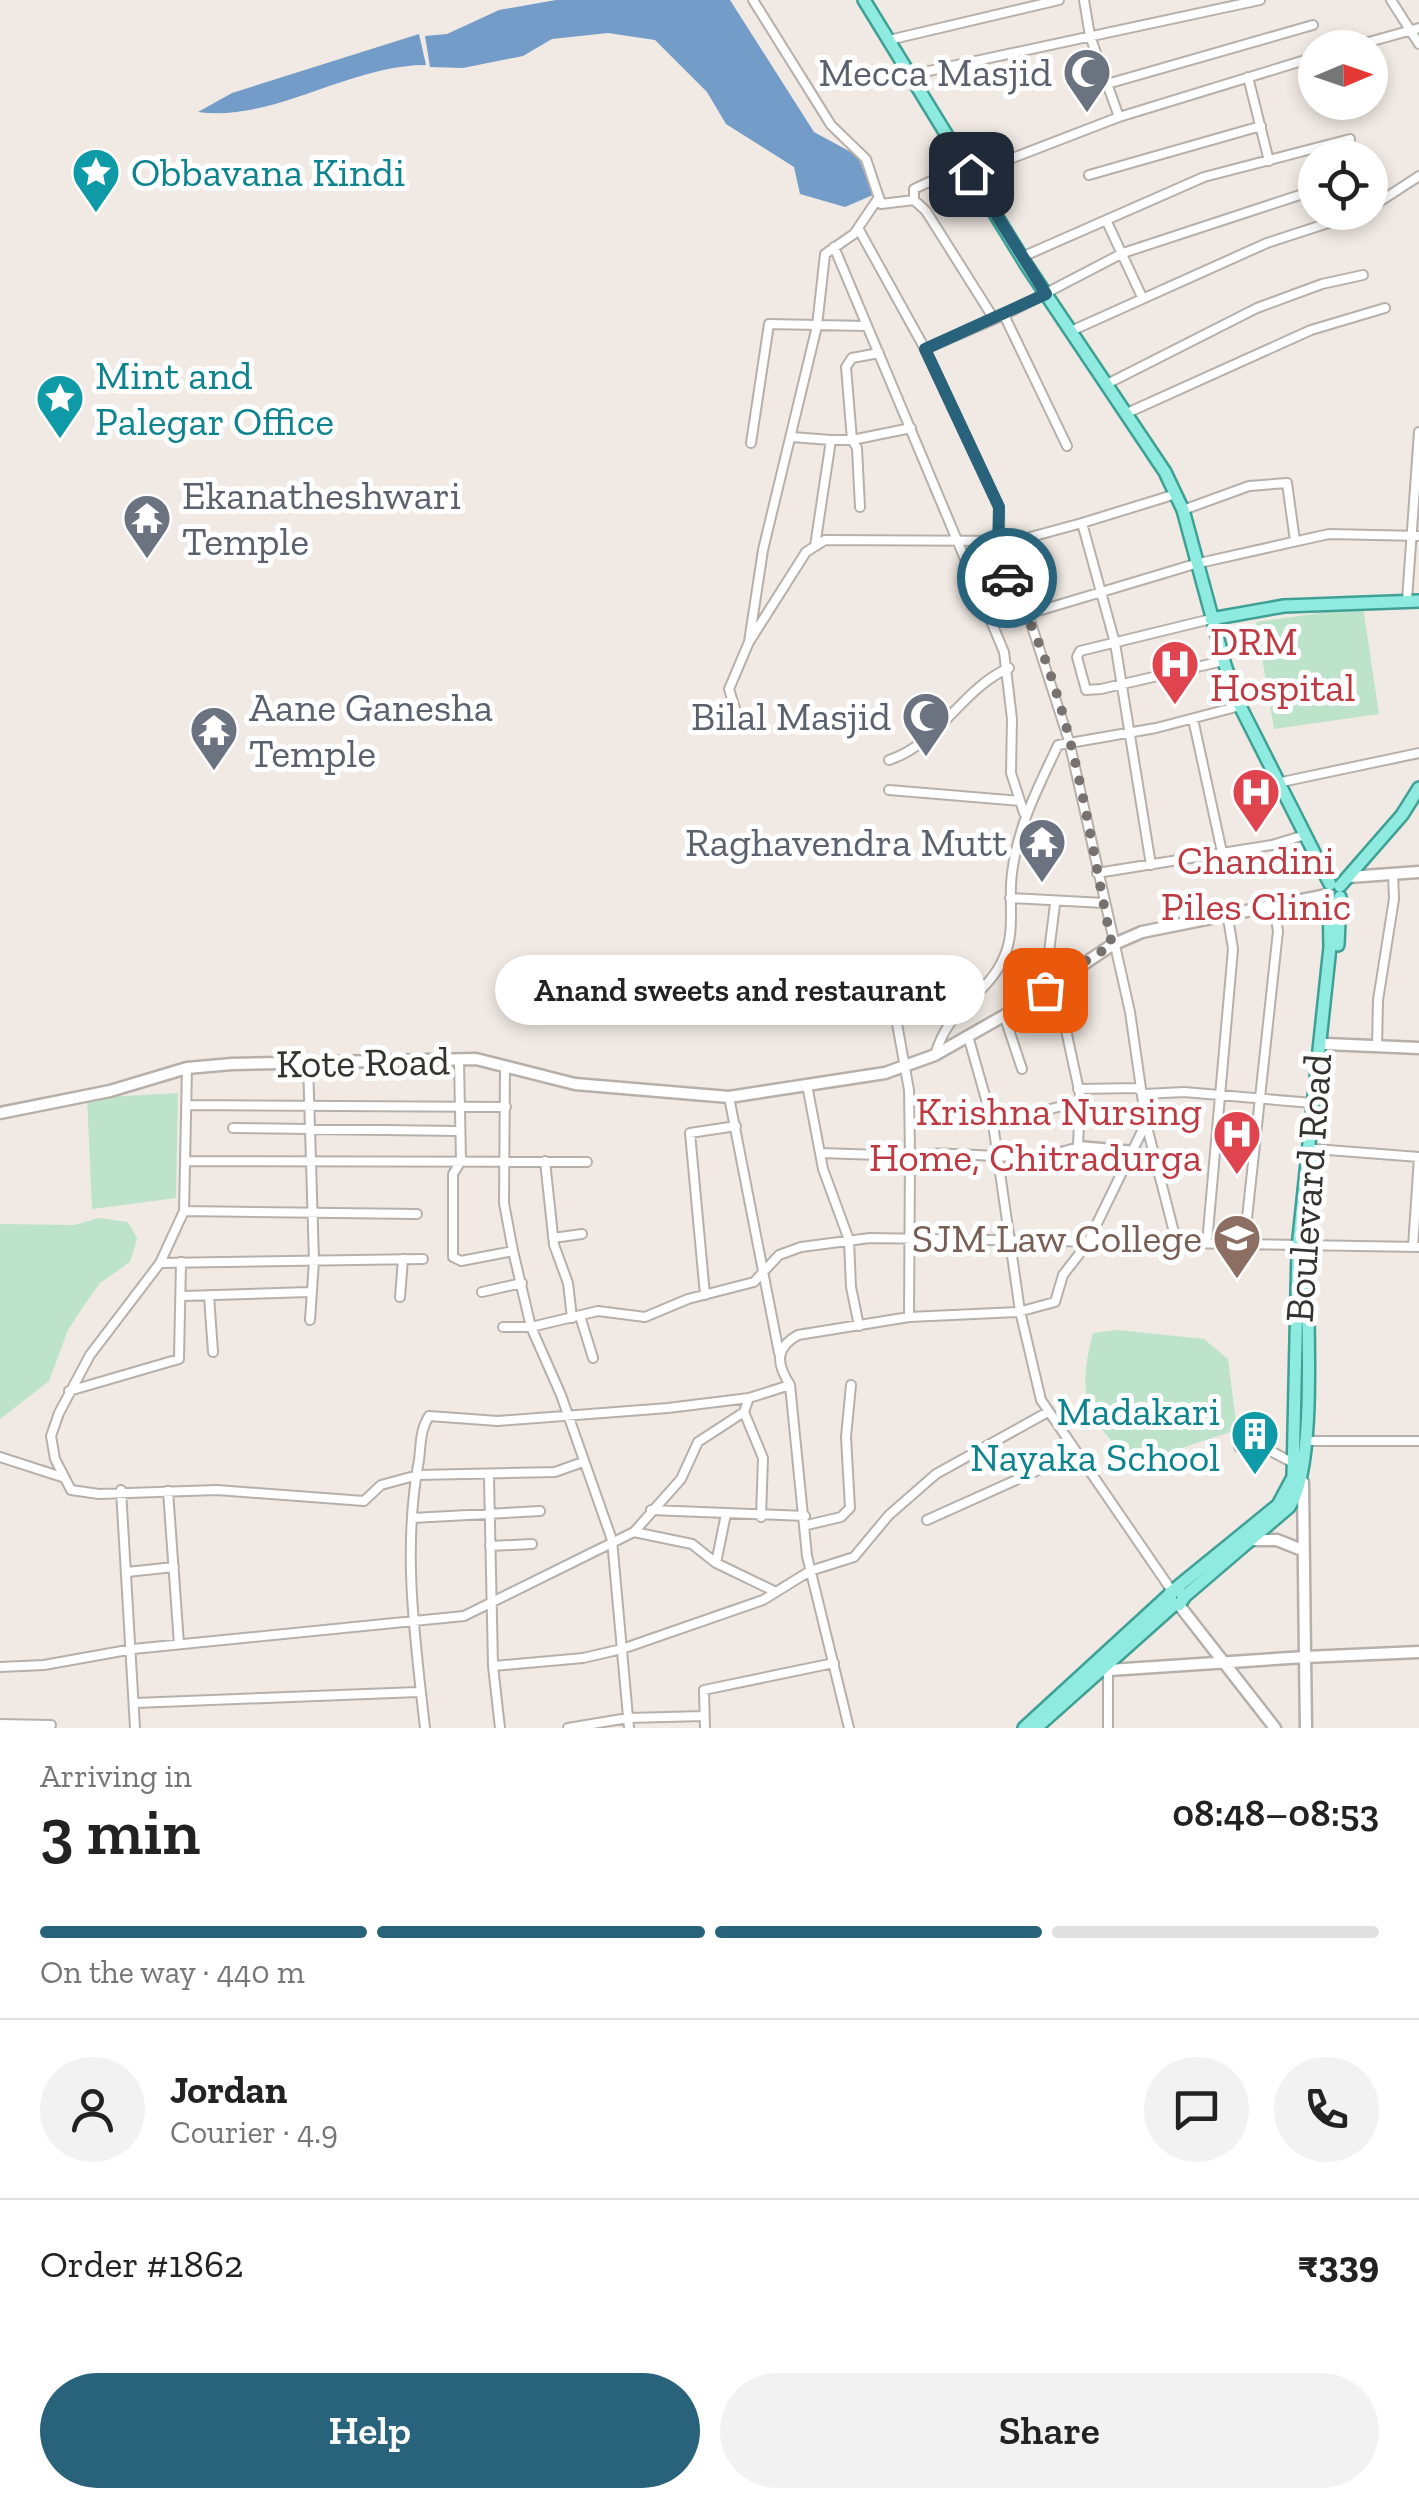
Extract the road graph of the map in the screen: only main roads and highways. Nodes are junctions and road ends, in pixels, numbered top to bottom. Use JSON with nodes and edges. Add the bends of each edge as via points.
{"nodes":[{"id":1,"x":864,"y":0,"type":"edge"},
{"id":2,"x":1413,"y":601,"type":"edge"},
{"id":3,"x":1212,"y":620,"type":"junction"},
{"id":4,"x":1419,"y":788,"type":"edge"},
{"id":5,"x":1336,"y":890,"type":"junction"},
{"id":6,"x":1302,"y":1247,"type":"junction"},
{"id":7,"x":1298,"y":1471,"type":"junction"},
{"id":8,"x":1176,"y":1597,"type":"junction"},
{"id":9,"x":1098,"y":1671,"type":"junction"},
{"id":10,"x":1024,"y":1728,"type":"edge"},
{"id":11,"x":1036,"y":1728,"type":"edge"}],
"edges":[{"from":1,"to":3,"type":"main road","via":[[1176,494]]},
{"from":2,"to":3,"type":"main road","via":[[1284,606]]},
{"from":3,"to":5,"type":"main road","via":[[1240,706]]},
{"from":4,"to":5,"type":"main road"},
{"from":5,"to":6,"type":"main road","name":"Boulevard Road"},
{"from":5,"to":6,"type":"main road","name":"Boulevard Road"},
{"from":6,"to":7,"type":"main road","name":"Boulevard Road"},
{"from":6,"to":7,"type":"main road","name":"Boulevard Road","via":[[1305,1441]]},
{"from":7,"to":8,"type":"main road","via":[[1278,1505]]},
{"from":7,"to":8,"type":"main road","via":[[1289,1507]]},
{"from":8,"to":9,"type":"main road"},
{"from":9,"to":10,"type":"main road"},
{"from":9,"to":11,"type":"main road"}]}
